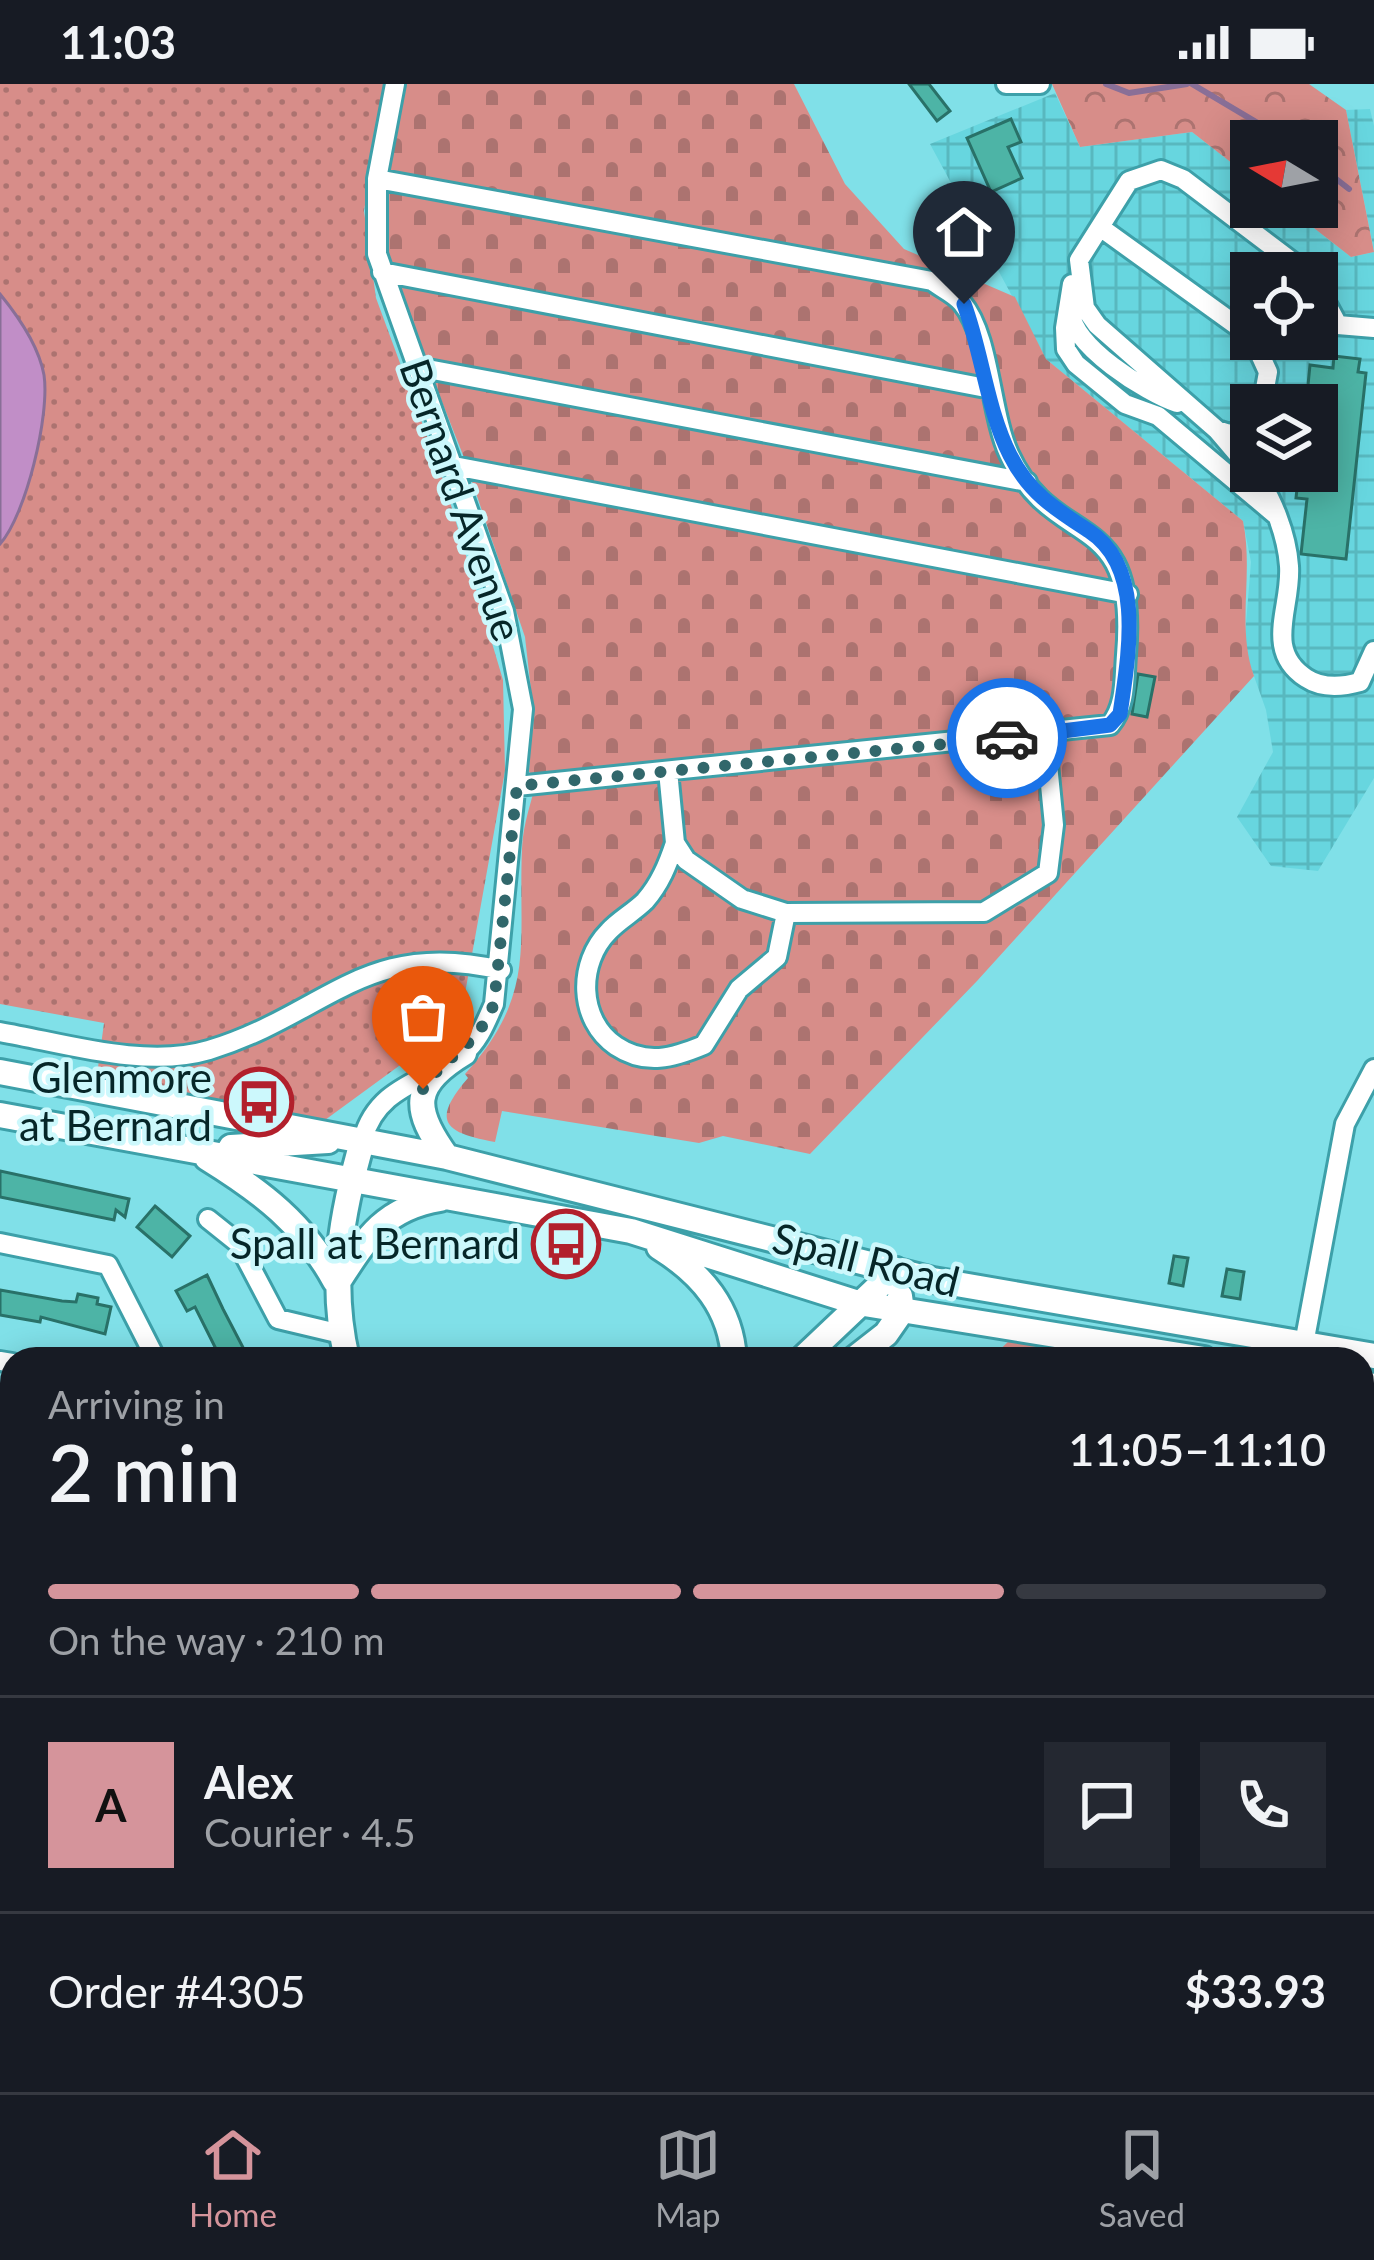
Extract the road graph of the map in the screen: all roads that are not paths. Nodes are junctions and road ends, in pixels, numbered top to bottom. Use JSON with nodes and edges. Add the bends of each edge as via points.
{"nodes":[{"id":1,"x":394,"y":84,"type":"edge"},
{"id":2,"x":1006,"y":84,"type":"edge"},
{"id":3,"x":1040,"y":84,"type":"edge"},
{"id":4,"x":376,"y":179,"type":"junction"},
{"id":5,"x":1100,"y":227,"type":"junction"},
{"id":6,"x":1279,"y":252,"type":"edge"},
{"id":7,"x":1079,"y":260,"type":"junction"},
{"id":8,"x":382,"y":272,"type":"junction"},
{"id":9,"x":1072,"y":284,"type":"junction"},
{"id":10,"x":1230,"y":322,"type":"edge"},
{"id":11,"x":1338,"y":325,"type":"edge"},
{"id":12,"x":1368,"y":328,"type":"edge"},
{"id":13,"x":1338,"y":332,"type":"edge"},
{"id":14,"x":417,"y":367,"type":"junction"},
{"id":15,"x":991,"y":389,"type":"junction"},
{"id":16,"x":1186,"y":405,"type":"junction"},
{"id":17,"x":1217,"y":430,"type":"junction"},
{"id":18,"x":1230,"y":434,"type":"edge"},
{"id":19,"x":1230,"y":445,"type":"edge"},
{"id":20,"x":454,"y":466,"type":"junction"},
{"id":21,"x":1027,"y":482,"type":"junction"},
{"id":22,"x":1263,"y":492,"type":"edge"},
{"id":23,"x":1276,"y":515,"type":"junction"},
{"id":24,"x":1128,"y":594,"type":"junction"},
{"id":25,"x":1374,"y":651,"type":"edge"},
{"id":26,"x":1045,"y":734,"type":"junction"},
{"id":27,"x":668,"y":771,"type":"junction"},
{"id":28,"x":517,"y":786,"type":"junction"},
{"id":29,"x":675,"y":843,"type":"junction"},
{"id":30,"x":786,"y":913,"type":"junction"},
{"id":31,"x":501,"y":970,"type":"junction"},
{"id":32,"x":0,"y":1032,"type":"edge"},
{"id":33,"x":464,"y":1053,"type":"junction"},
{"id":34,"x":1374,"y":1069,"type":"edge"},
{"id":35,"x":0,"y":1072,"type":"edge"},
{"id":36,"x":0,"y":1115,"type":"edge"},
{"id":37,"x":363,"y":1139,"type":"junction"},
{"id":38,"x":193,"y":1149,"type":"junction"},
{"id":39,"x":447,"y":1157,"type":"junction"},
{"id":40,"x":352,"y":1178,"type":"junction"},
{"id":41,"x":452,"y":1197,"type":"junction"},
{"id":42,"x":208,"y":1219,"type":"dead end"},
{"id":43,"x":631,"y":1231,"type":"junction"},
{"id":44,"x":0,"y":1243,"type":"edge"},
{"id":45,"x":896,"y":1270,"type":"junction"},
{"id":46,"x":337,"y":1284,"type":"junction"},
{"id":47,"x":857,"y":1303,"type":"junction"},
{"id":48,"x":902,"y":1311,"type":"junction"},
{"id":49,"x":1304,"y":1344,"type":"junction"},
{"id":50,"x":151,"y":1347,"type":"edge"},
{"id":51,"x":344,"y":1347,"type":"edge"},
{"id":52,"x":733,"y":1347,"type":"edge"},
{"id":53,"x":816,"y":1347,"type":"edge"},
{"id":54,"x":869,"y":1347,"type":"edge"},
{"id":55,"x":1128,"y":1347,"type":"edge"},
{"id":56,"x":1322,"y":1347,"type":"edge"}],
"edges":[{"from":1,"to":4,"type":"street","name":"Bernard Avenue"},
{"from":2,"to":3,"type":"street"},
{"from":4,"to":8,"type":"street","name":"Bernard Avenue"},
{"from":4,"to":15,"type":"street","via":[[932,281],[964,304]]},
{"from":5,"to":6,"type":"street","via":[[1129,181],[1172,173]]},
{"from":5,"to":7,"type":"street"},
{"from":5,"to":10,"type":"street"},
{"from":7,"to":9,"type":"street"},
{"from":7,"to":16,"type":"street","via":[[1085,308],[1096,325]]},
{"from":8,"to":14,"type":"street","name":"Bernard Avenue"},
{"from":8,"to":15,"type":"street"},
{"from":9,"to":16,"type":"street","via":[[1071,322],[1079,336],[1141,388]]},
{"from":9,"to":23,"type":"street","via":[[1066,349],[1076,364],[1125,404],[1158,416]]},
{"from":11,"to":12,"type":"street"},
{"from":12,"to":13,"type":"street"},
{"from":14,"to":20,"type":"street","name":"Bernard Avenue"},
{"from":14,"to":21,"type":"street"},
{"from":15,"to":21,"type":"street","via":[[1008,453]]},
{"from":16,"to":17,"type":"street"},
{"from":17,"to":18,"type":"street"},
{"from":17,"to":19,"type":"street"},
{"from":20,"to":24,"type":"street"},
{"from":20,"to":28,"type":"street","name":"Bernard Avenue","via":[[517,658]]},
{"from":21,"to":24,"type":"street","via":[[1047,507],[1095,534]]},
{"from":22,"to":23,"type":"street"},
{"from":23,"to":25,"type":"street","via":[[1289,566],[1280,643],[1291,668],[1314,683],[1345,686],[1360,682]]},
{"from":24,"to":26,"type":"street","via":[[1120,714],[1110,725]]},
{"from":26,"to":27,"type":"street"},
{"from":26,"to":30,"type":"street","via":[[1054,849],[1048,873],[1022,893],[984,912]]},
{"from":27,"to":28,"type":"street"},
{"from":27,"to":29,"type":"street"},
{"from":28,"to":31,"type":"street","name":"Bernard Avenue"},
{"from":29,"to":30,"type":"street","via":[[742,899]]},
{"from":29,"to":30,"type":"street","via":[[645,901],[600,942],[585,989],[592,1019],[630,1055],[655,1060],[704,1046],[740,989],[777,958]]},
{"from":31,"to":32,"type":"street","via":[[450,958],[393,965],[188,1054]]},
{"from":31,"to":33,"type":"street","name":"Bernard Avenue","via":[[482,1033]]},
{"from":33,"to":37,"type":"street","via":[[397,1088]]},
{"from":33,"to":39,"type":"main road","via":[[434,1071],[423,1089],[422,1114]]},
{"from":34,"to":49,"type":"street","via":[[1345,1124]]},
{"from":35,"to":37,"type":"main road"},
{"from":36,"to":38,"type":"main road"},
{"from":37,"to":38,"type":"main road"},
{"from":37,"to":39,"type":"main road","name":"Spall Road"},
{"from":37,"to":40,"type":"main road"},
{"from":38,"to":40,"type":"main road","name":"Spall Road"},
{"from":38,"to":46,"type":"main road","via":[[268,1195]]},
{"from":39,"to":45,"type":"main road","name":"Spall Road"},
{"from":40,"to":41,"type":"main road","name":"Spall Road"},
{"from":40,"to":46,"type":"main road"},
{"from":41,"to":43,"type":"main road","name":"Spall Road"},
{"from":41,"to":46,"type":"main road","via":[[411,1204],[379,1221]]},
{"from":42,"to":51,"type":"street","via":[[238,1243],[278,1319]]},
{"from":43,"to":47,"type":"main road","name":"Spall Road"},
{"from":43,"to":52,"type":"main road","via":[[718,1298]]},
{"from":44,"to":50,"type":"street","via":[[108,1265]]},
{"from":45,"to":47,"type":"main road"},
{"from":45,"to":48,"type":"main road"},
{"from":45,"to":49,"type":"main road","name":"Spall Road"},
{"from":46,"to":51,"type":"main road"},
{"from":47,"to":48,"type":"main road","name":"Spall Road"},
{"from":47,"to":53,"type":"main road"},
{"from":48,"to":54,"type":"main road"},
{"from":48,"to":55,"type":"main road","name":"Spall Road"},
{"from":49,"to":56,"type":"main road","name":"Spall Road"}]}
